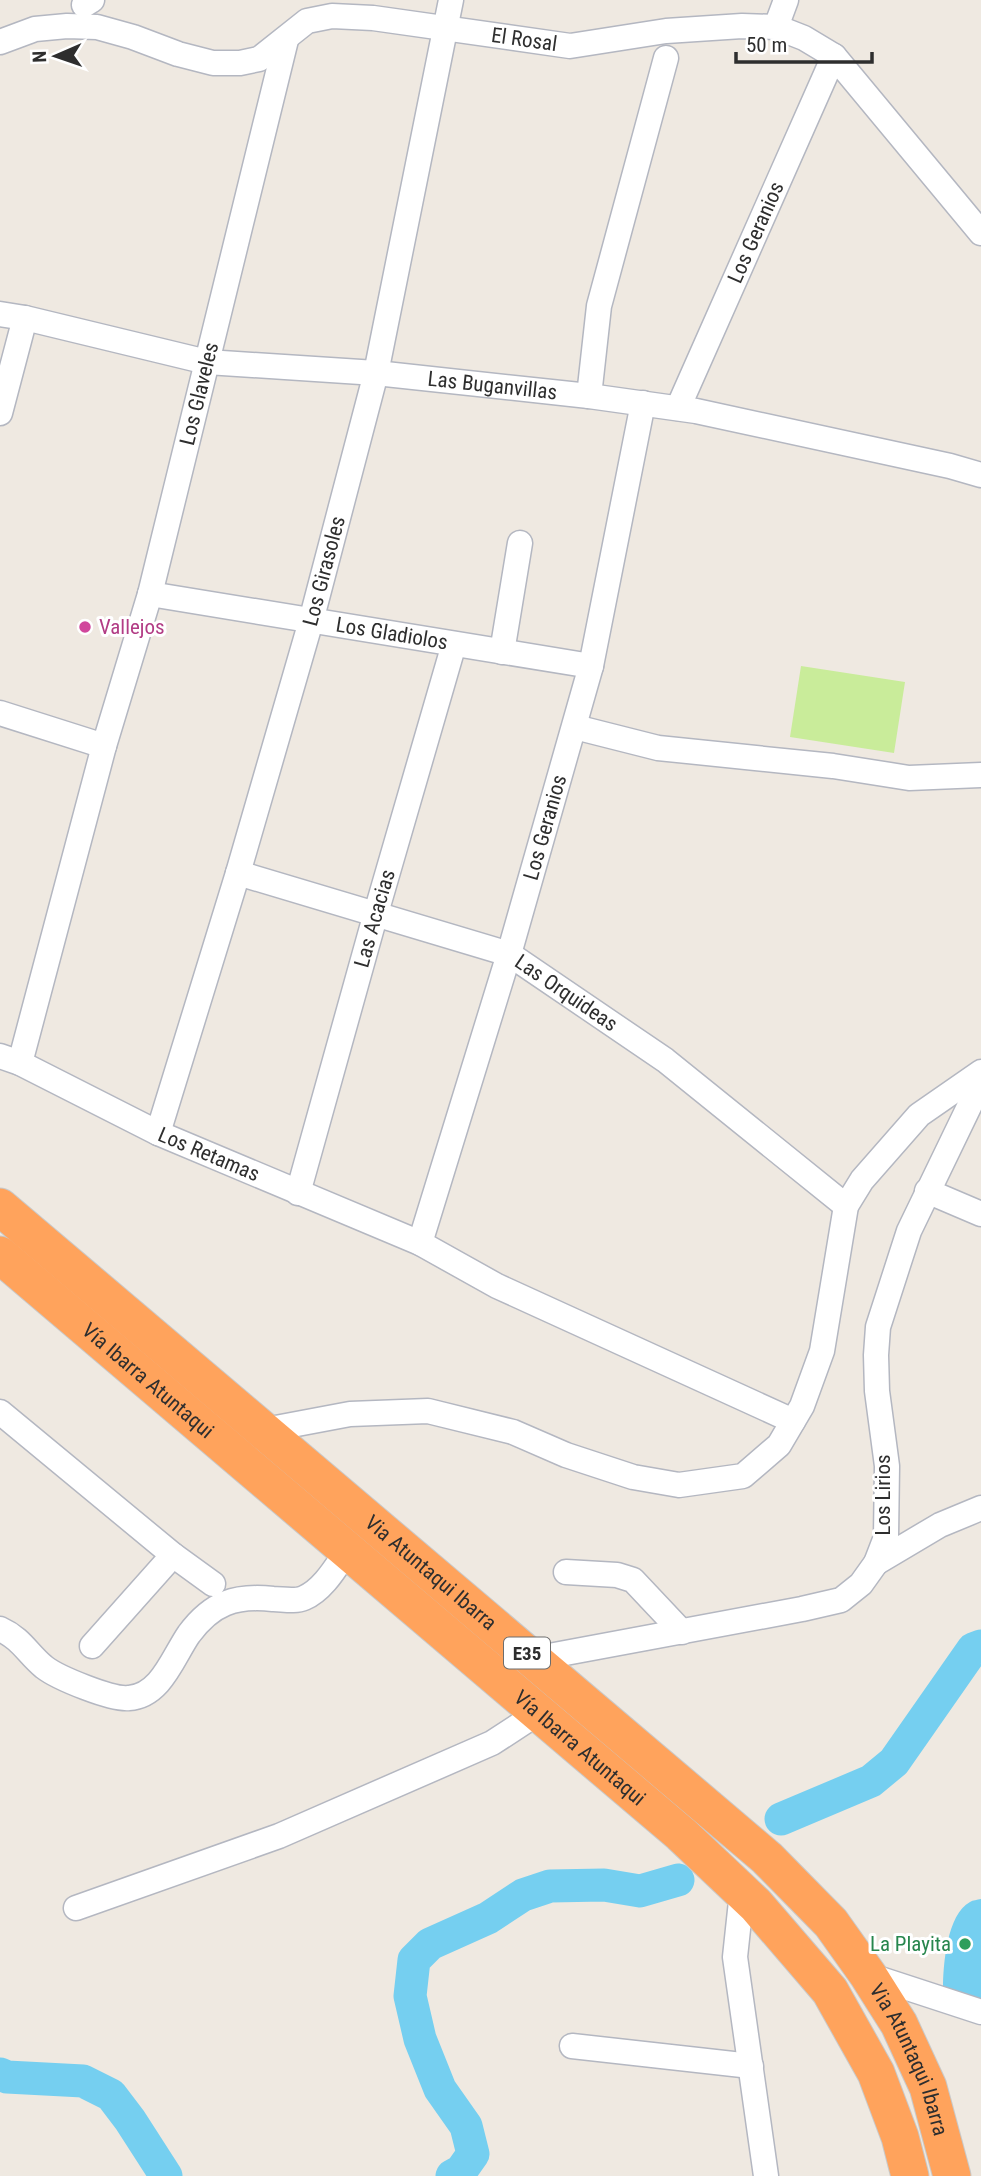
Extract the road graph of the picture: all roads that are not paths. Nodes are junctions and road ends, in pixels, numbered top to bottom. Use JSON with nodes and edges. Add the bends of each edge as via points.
{"nodes":[{"id":1,"x":451,"y":0,"type":"edge"},
{"id":2,"x":786,"y":0,"type":"edge"},
{"id":3,"x":776,"y":27,"type":"junction"},
{"id":4,"x":445,"y":30,"type":"junction"},
{"id":5,"x":285,"y":40,"type":"junction"},
{"id":6,"x":0,"y":43,"type":"edge"},
{"id":7,"x":834,"y":56,"type":"junction"},
{"id":8,"x":666,"y":58,"type":"dead end"},
{"id":9,"x":981,"y":233,"type":"edge"},
{"id":10,"x":0,"y":314,"type":"edge"},
{"id":11,"x":24,"y":318,"type":"junction"},
{"id":12,"x":207,"y":362,"type":"junction"},
{"id":13,"x":376,"y":373,"type":"junction"},
{"id":14,"x":589,"y":396,"type":"junction"},
{"id":15,"x":643,"y":403,"type":"junction"},
{"id":16,"x":678,"y":408,"type":"junction"},
{"id":17,"x":0,"y":413,"type":"edge"},
{"id":18,"x":981,"y":475,"type":"edge"},
{"id":19,"x":520,"y":543,"type":"dead end"},
{"id":20,"x":150,"y":594,"type":"junction"},
{"id":21,"x":311,"y":621,"type":"junction"},
{"id":22,"x":454,"y":644,"type":"junction"},
{"id":23,"x":502,"y":652,"type":"junction"},
{"id":24,"x":591,"y":666,"type":"junction"},
{"id":25,"x":0,"y":713,"type":"edge"},
{"id":26,"x":575,"y":727,"type":"junction"},
{"id":27,"x":104,"y":746,"type":"junction"},
{"id":28,"x":981,"y":775,"type":"edge"},
{"id":29,"x":238,"y":873,"type":"junction"},
{"id":30,"x":376,"y":913,"type":"junction"},
{"id":31,"x":509,"y":954,"type":"junction"},
{"id":32,"x":10,"y":1060,"type":"edge"},
{"id":33,"x":981,"y":1072,"type":"edge"},
{"id":34,"x":981,"y":1082,"type":"edge"},
{"id":35,"x":158,"y":1133,"type":"junction"},
{"id":36,"x":927,"y":1191,"type":"junction"},
{"id":37,"x":298,"y":1193,"type":"junction"},
{"id":38,"x":846,"y":1206,"type":"junction"},
{"id":39,"x":0,"y":1207,"type":"edge"},
{"id":40,"x":981,"y":1214,"type":"edge"},
{"id":41,"x":420,"y":1243,"type":"junction"},
{"id":42,"x":0,"y":1255,"type":"edge"},
{"id":43,"x":793,"y":1421,"type":"junction"},
{"id":44,"x":4,"y":1423,"type":"edge"},
{"id":45,"x":265,"y":1430,"type":"junction"},
{"id":46,"x":981,"y":1508,"type":"edge"},
{"id":47,"x":347,"y":1551,"type":"junction"},
{"id":48,"x":173,"y":1555,"type":"junction"},
{"id":49,"x":876,"y":1563,"type":"junction"},
{"id":50,"x":566,"y":1572,"type":"dead end"},
{"id":51,"x":213,"y":1584,"type":"dead end"},
{"id":52,"x":0,"y":1629,"type":"edge"},
{"id":53,"x":682,"y":1632,"type":"junction"},
{"id":54,"x":92,"y":1646,"type":"dead end"},
{"id":55,"x":533,"y":1659,"type":"junction"},
{"id":56,"x":538,"y":1713,"type":"junction"},
{"id":57,"x":742,"y":1892,"type":"junction"},
{"id":58,"x":75,"y":1908,"type":"dead end"},
{"id":59,"x":869,"y":1975,"type":"junction"},
{"id":60,"x":981,"y":2012,"type":"edge"},
{"id":61,"x":572,"y":2046,"type":"dead end"},
{"id":62,"x":751,"y":2066,"type":"junction"},
{"id":63,"x":766,"y":2176,"type":"edge"},
{"id":64,"x":910,"y":2176,"type":"edge"},
{"id":65,"x":952,"y":2176,"type":"edge"}],
"edges":[{"from":1,"to":4,"type":"street","name":"Los Girasoles"},
{"from":2,"to":3,"type":"street"},
{"from":3,"to":4,"type":"street","name":"El Rosal","via":[[666,31],[570,46]]},
{"from":3,"to":7,"type":"street","name":"El Rosal"},
{"from":4,"to":5,"type":"street","name":"El Rosal","via":[[332,16],[307,21]]},
{"from":4,"to":13,"type":"street","name":"Los Girasoles"},
{"from":5,"to":6,"type":"street","name":"El Rosal","via":[[259,59],[240,63],[213,63],[97,27],[35,29]]},
{"from":5,"to":12,"type":"street","name":"Los Glaveles"},
{"from":7,"to":9,"type":"street","name":"El Rosal"},
{"from":7,"to":16,"type":"street","name":"Los Geranios"},
{"from":8,"to":14,"type":"street","via":[[599,306]]},
{"from":10,"to":11,"type":"street","name":"Las Buganvillas"},
{"from":11,"to":12,"type":"street","name":"Las Buganvillas"},
{"from":11,"to":17,"type":"street"},
{"from":12,"to":13,"type":"street","name":"Las Buganvillas"},
{"from":12,"to":20,"type":"street","name":"Los Glaveles"},
{"from":13,"to":14,"type":"street","name":"Las Buganvillas"},
{"from":13,"to":21,"type":"street","name":"Los Girasoles"},
{"from":14,"to":15,"type":"street","name":"Las Buganvillas"},
{"from":15,"to":16,"type":"street","name":"Las Buganvillas"},
{"from":15,"to":24,"type":"street","name":"Los Geranios"},
{"from":16,"to":18,"type":"street","name":"Las Buganvillas"},
{"from":19,"to":23,"type":"street"},
{"from":20,"to":21,"type":"street","name":"Los Gladiolos"},
{"from":20,"to":27,"type":"street","name":"Los Glaveles"},
{"from":21,"to":22,"type":"street","name":"Los Gladiolos"},
{"from":21,"to":29,"type":"street","name":"Los Girasoles"},
{"from":22,"to":23,"type":"street","name":"Los Gladiolos"},
{"from":22,"to":30,"type":"street","name":"Las Acacias"},
{"from":23,"to":24,"type":"street","name":"Los Gladiolos"},
{"from":24,"to":26,"type":"street","name":"Los Geranios"},
{"from":25,"to":27,"type":"street"},
{"from":26,"to":28,"type":"street","via":[[658,748],[909,778]]},
{"from":26,"to":31,"type":"street","name":"Los Geranios"},
{"from":27,"to":32,"type":"street","name":"Los Glaveles"},
{"from":29,"to":30,"type":"street","name":"Las Orquideas"},
{"from":29,"to":35,"type":"street","name":"Los Girasoles"},
{"from":30,"to":31,"type":"street","name":"Las Orquideas"},
{"from":30,"to":37,"type":"street","name":"Las Acacias"},
{"from":31,"to":38,"type":"street","name":"Las Orquideas","via":[[665,1060]]},
{"from":31,"to":41,"type":"street","name":"Los Geranios"},
{"from":32,"to":35,"type":"street","name":"Los Retamas"},
{"from":33,"to":38,"type":"street","via":[[919,1115],[862,1180]]},
{"from":34,"to":36,"type":"street","name":"Los Lirios"},
{"from":35,"to":37,"type":"street","name":"Los Retamas"},
{"from":36,"to":40,"type":"street"},
{"from":36,"to":49,"type":"street","name":"Los Lirios","via":[[878,1327],[877,1391],[887,1466],[886,1537]]},
{"from":37,"to":41,"type":"street","name":"Los Retamas"},
{"from":38,"to":43,"type":"street","via":[[822,1351]]},
{"from":39,"to":45,"type":"highway","name":"Via Atuntaqui Ibarra","number":"E35"},
{"from":41,"to":43,"type":"street","name":"Los Retamas","via":[[497,1286]]},
{"from":42,"to":47,"type":"highway","name":"Vía Ibarra Atuntaqui","number":"E35"},
{"from":43,"to":45,"type":"street","via":[[779,1445],[743,1476],[679,1485],[633,1477],[513,1432],[428,1411],[351,1414]]},
{"from":44,"to":48,"type":"street"},
{"from":45,"to":55,"type":"highway","name":"Via Atuntaqui Ibarra","number":"E35"},
{"from":46,"to":49,"type":"street","via":[[940,1525]]},
{"from":47,"to":52,"type":"street","via":[[318,1589],[303,1599],[249,1597],[218,1606],[190,1633],[153,1688],[140,1696],[126,1699],[80,1686],[45,1667],[15,1636]]},
{"from":47,"to":56,"type":"highway","name":"Vía Ibarra Atuntaqui","number":"E35"},
{"from":48,"to":51,"type":"street"},
{"from":48,"to":54,"type":"street"},
{"from":49,"to":53,"type":"street","name":"Los Lirios","via":[[861,1584],[841,1600]]},
{"from":50,"to":53,"type":"street","via":[[633,1580]]},
{"from":53,"to":55,"type":"street","name":"Los Lirios"},
{"from":55,"to":59,"type":"highway","name":"Via Atuntaqui Ibarra","number":"E35","via":[[767,1858],[831,1923]]},
{"from":56,"to":57,"type":"highway","name":"Vía Ibarra Atuntaqui","number":"E35"},
{"from":56,"to":58,"type":"street","via":[[492,1743],[279,1836]]},
{"from":57,"to":62,"type":"street","via":[[735,1957]]},
{"from":57,"to":64,"type":"highway","name":"Vía Ibarra Atuntaqui","number":"E35","via":[[830,1991],[876,2073]]},
{"from":59,"to":60,"type":"street"},
{"from":59,"to":65,"type":"highway","name":"Via Atuntaqui Ibarra","number":"E35","via":[[899,2024],[928,2087]]},
{"from":61,"to":62,"type":"street"},
{"from":62,"to":63,"type":"street"}]}
